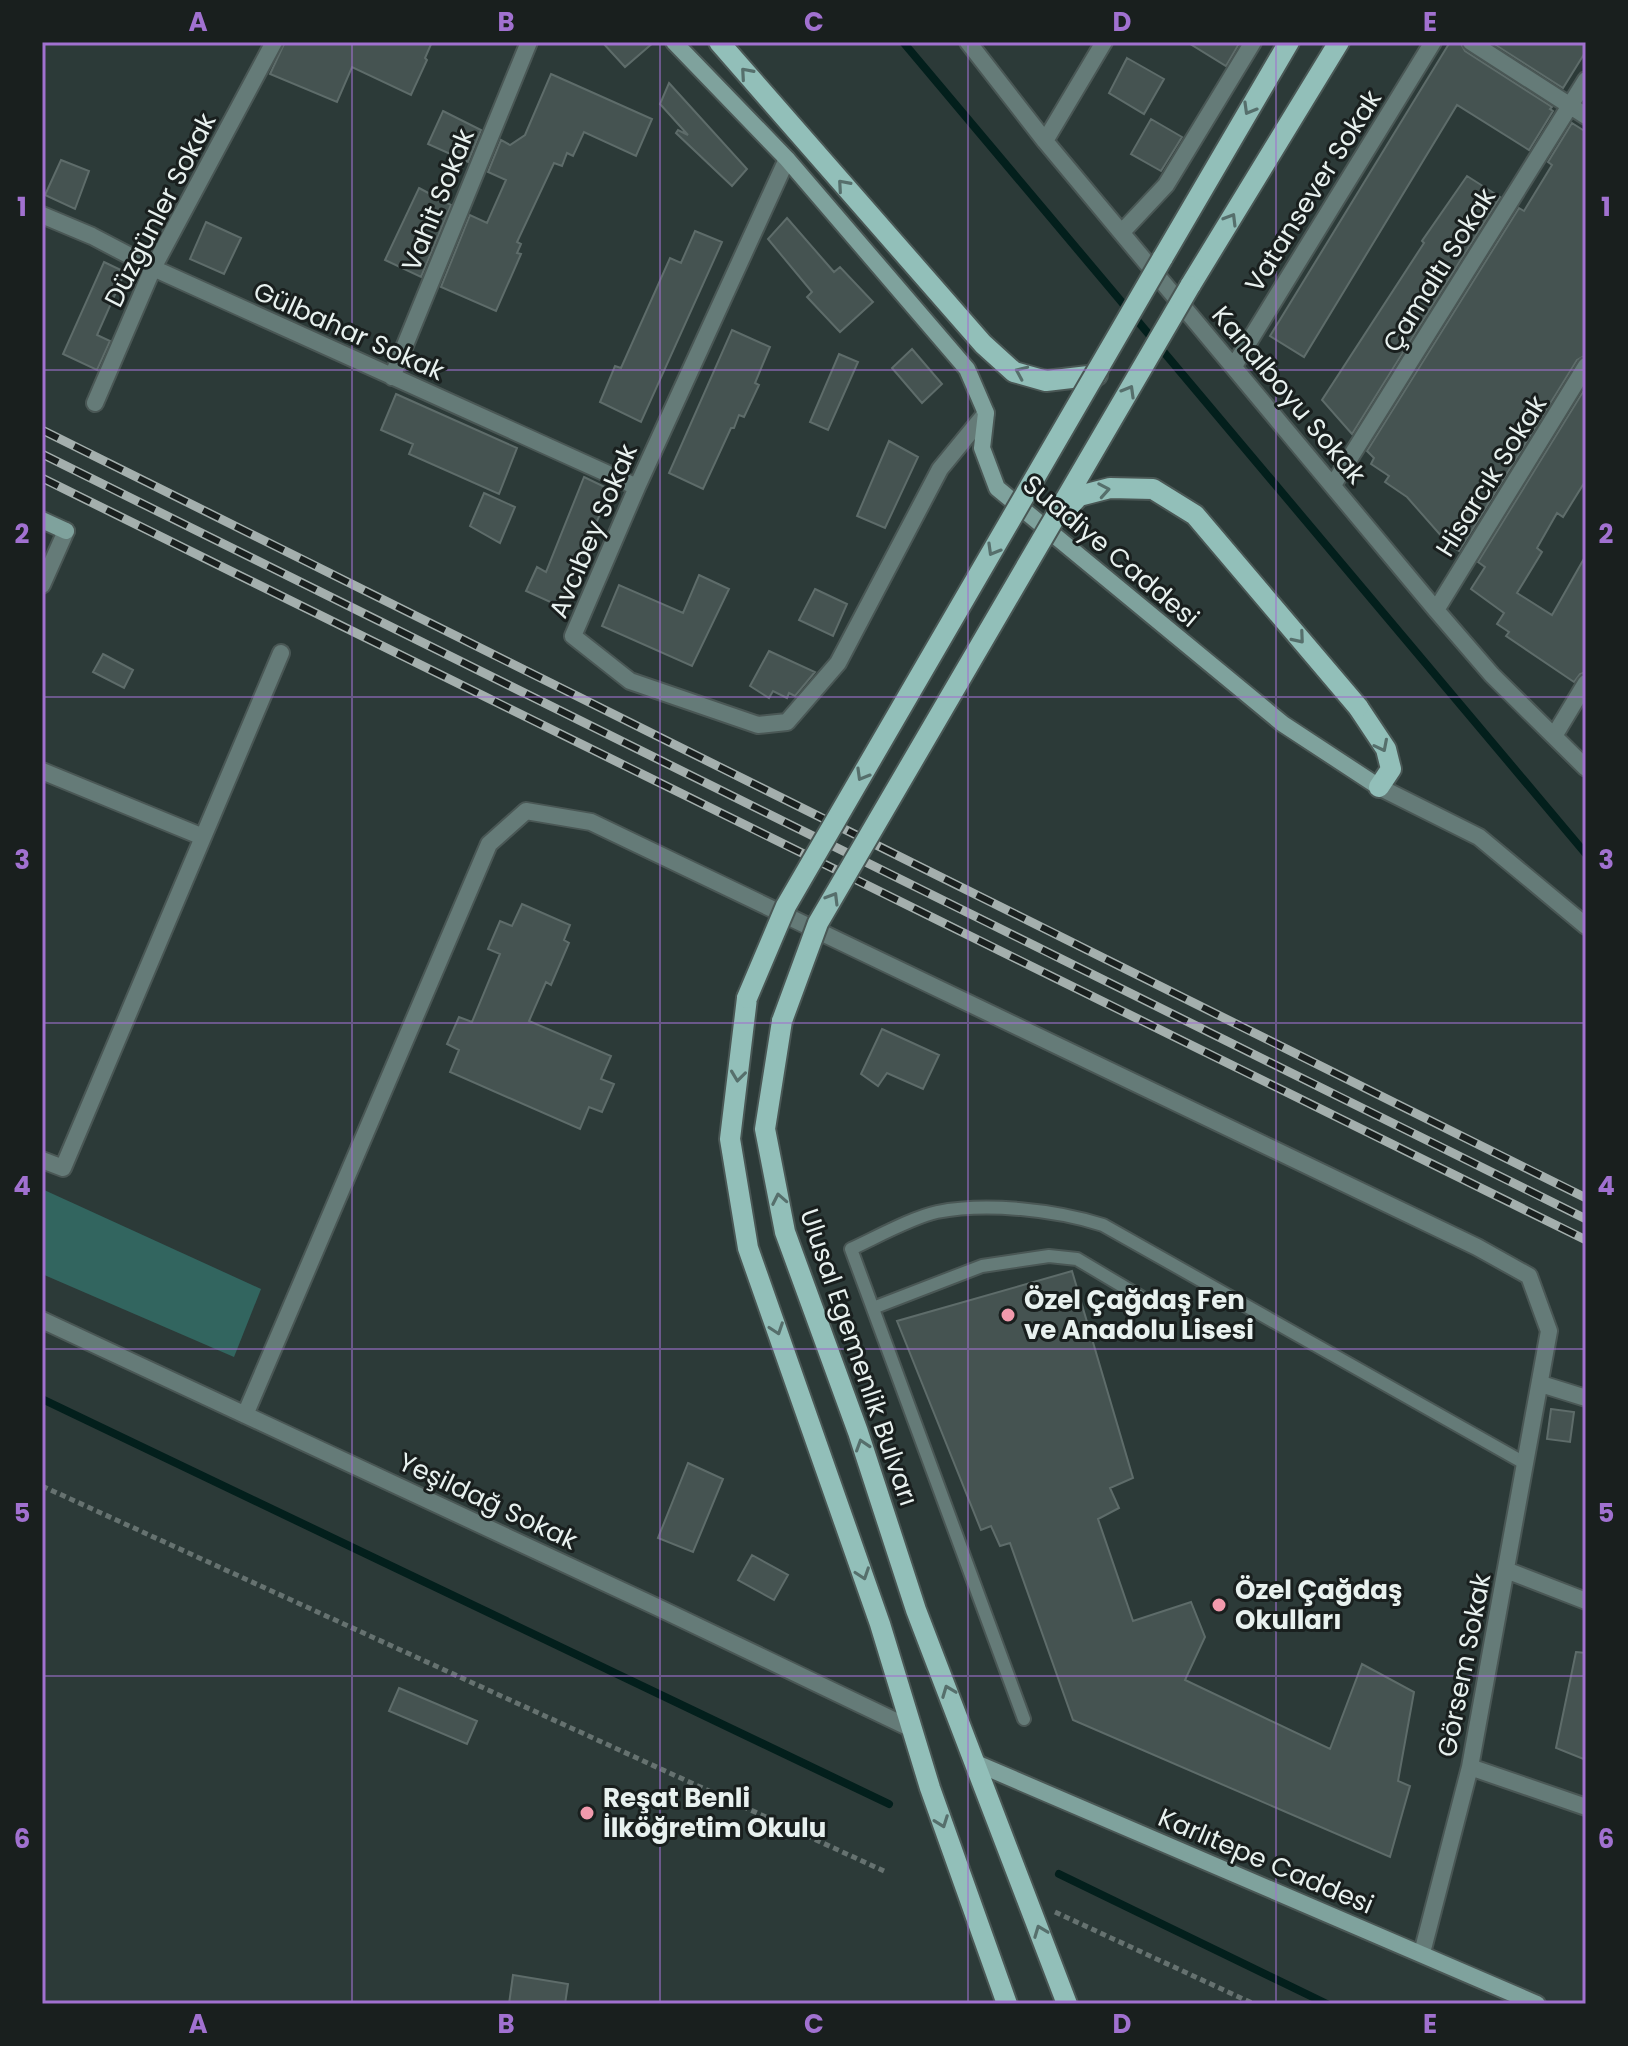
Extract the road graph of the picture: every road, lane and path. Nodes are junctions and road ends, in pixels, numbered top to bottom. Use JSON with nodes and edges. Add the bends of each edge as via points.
{"nodes":[{"id":1,"x":274,"y":42,"type":"edge"},
{"id":2,"x":529,"y":42,"type":"edge"},
{"id":3,"x":674,"y":42,"type":"edge"},
{"id":4,"x":719,"y":42,"type":"edge"},
{"id":5,"x":968,"y":42,"type":"edge"},
{"id":6,"x":1104,"y":42,"type":"edge"},
{"id":7,"x":1253,"y":42,"type":"edge"},
{"id":8,"x":1289,"y":42,"type":"edge"},
{"id":9,"x":1339,"y":42,"type":"edge"},
{"id":10,"x":1433,"y":42,"type":"edge"},
{"id":11,"x":1471,"y":42,"type":"edge"},
{"id":12,"x":1586,"y":80,"type":"edge"},
{"id":13,"x":1570,"y":106,"type":"junction"},
{"id":14,"x":1586,"y":116,"type":"edge"},
{"id":15,"x":1045,"y":141,"type":"junction"},
{"id":16,"x":787,"y":159,"type":"junction"},
{"id":17,"x":42,"y":215,"type":"edge"},
{"id":18,"x":1122,"y":232,"type":"junction"},
{"id":19,"x":153,"y":268,"type":"junction"},
{"id":20,"x":1234,"y":366,"type":"junction"},
{"id":21,"x":1586,"y":366,"type":"edge"},
{"id":22,"x":1097,"y":375,"type":"junction"},
{"id":23,"x":392,"y":377,"type":"junction"},
{"id":24,"x":95,"y":403,"type":"dead end"},
{"id":25,"x":986,"y":413,"type":"junction"},
{"id":26,"x":1333,"y":485,"type":"junction"},
{"id":27,"x":637,"y":487,"type":"junction"},
{"id":28,"x":42,"y":520,"type":"edge"},
{"id":29,"x":66,"y":531,"type":"joint"},
{"id":30,"x":1044,"y":535,"type":"junction"},
{"id":31,"x":42,"y":585,"type":"edge"},
{"id":32,"x":1436,"y":610,"type":"junction"},
{"id":33,"x":281,"y":653,"type":"dead end"},
{"id":34,"x":1586,"y":683,"type":"edge"},
{"id":35,"x":1554,"y":736,"type":"junction"},
{"id":36,"x":1586,"y":768,"type":"edge"},
{"id":37,"x":42,"y":771,"type":"edge"},
{"id":38,"x":1379,"y":787,"type":"junction"},
{"id":39,"x":203,"y":837,"type":"junction"},
{"id":40,"x":1586,"y":926,"type":"edge"},
{"id":41,"x":42,"y":1160,"type":"edge"},
{"id":42,"x":1151,"y":1303,"type":"dead end"},
{"id":43,"x":873,"y":1308,"type":"junction"},
{"id":44,"x":42,"y":1320,"type":"edge"},
{"id":45,"x":1541,"y":1384,"type":"junction"},
{"id":46,"x":1586,"y":1398,"type":"edge"},
{"id":47,"x":245,"y":1415,"type":"junction"},
{"id":48,"x":1526,"y":1464,"type":"junction"},
{"id":49,"x":42,"y":1486,"type":"edge"},
{"id":50,"x":1506,"y":1570,"type":"junction"},
{"id":51,"x":1586,"y":1601,"type":"edge"},
{"id":52,"x":1024,"y":1719,"type":"dead end"},
{"id":53,"x":912,"y":1729,"type":"junction"},
{"id":54,"x":976,"y":1763,"type":"junction"},
{"id":55,"x":1470,"y":1767,"type":"junction"},
{"id":56,"x":1586,"y":1807,"type":"edge"},
{"id":57,"x":884,"y":1871,"type":"dead end"},
{"id":58,"x":1028,"y":1900,"type":"junction"},
{"id":59,"x":1422,"y":1953,"type":"junction"},
{"id":60,"x":1007,"y":2004,"type":"edge"},
{"id":61,"x":1067,"y":2004,"type":"edge"},
{"id":62,"x":1254,"y":2004,"type":"edge"},
{"id":63,"x":1537,"y":2004,"type":"edge"}],
"edges":[{"from":1,"to":19,"type":"street","name":"Düzgünler Sokak"},
{"from":2,"to":23,"type":"street","name":"Vahit Sokak"},
{"from":3,"to":16,"type":"main road","name":"Suadiye Caddesi"},
{"from":22,"to":4,"type":"main road","one_way":true,"via":[[1046,381],[1014,372],[983,344]]},
{"from":5,"to":15,"type":"street","name":"Kanalboyu Sokak"},
{"from":6,"to":15,"type":"street"},
{"from":7,"to":18,"type":"street","via":[[1166,185]]},
{"from":8,"to":22,"type":"main road","one_way":true,"bridge":true},
{"from":30,"to":9,"type":"main road","one_way":true,"bridge":true},
{"from":10,"to":20,"type":"street","name":"Vatansever Sokak"},
{"from":11,"to":13,"type":"street"},
{"from":12,"to":13,"type":"street","name":"Çamaltı Sokak"},
{"from":13,"to":14,"type":"street"},
{"from":13,"to":26,"type":"street","name":"Çamaltı Sokak"},
{"from":15,"to":18,"type":"street","name":"Kanalboyu Sokak"},
{"from":16,"to":25,"type":"main road","name":"Suadiye Caddesi","via":[[967,369]]},
{"from":16,"to":27,"type":"street","name":"Avcıbey Sokak"},
{"from":17,"to":19,"type":"street","name":"Gülbahar Sokak"},
{"from":18,"to":20,"type":"street","name":"Kanalboyu Sokak"},
{"from":19,"to":23,"type":"street","name":"Gülbahar Sokak"},
{"from":19,"to":24,"type":"street","name":"Düzgünler Sokak"},
{"from":20,"to":26,"type":"street","name":"Kanalboyu Sokak"},
{"from":21,"to":32,"type":"street","name":"Hisarcık Sokak"},
{"from":22,"to":53,"type":"main road","one_way":true,"bridge":true,"via":[[786,906],[747,998],[730,1139],[748,1248]]},
{"from":23,"to":27,"type":"street","name":"Gülbahar Sokak"},
{"from":25,"to":27,"type":"street","name":"Avcıbey Sokak","via":[[940,469],[838,663],[787,722],[758,725],[630,681],[573,636]]},
{"from":25,"to":38,"type":"main road","name":"Suadiye Caddesi","via":[[982,448],[997,488],[1283,724]]},
{"from":26,"to":32,"type":"street","name":"Kanalboyu Sokak"},
{"from":28,"to":29,"type":"main road"},
{"from":29,"to":31,"type":"street"},
{"from":30,"to":38,"type":"main road","one_way":true,"bridge":true,"via":[[1079,496],[1110,488],[1153,489],[1195,515],[1358,707],[1386,749],[1391,769]]},
{"from":54,"to":30,"type":"main road","name":"Ulusal Egemenlik Bulvarı","one_way":true,"bridge":true,"via":[[916,1610],[785,1232],[765,1129],[782,1021],[818,923]]},
{"from":32,"to":35,"type":"street","name":"Kanalboyu Sokak"},
{"from":33,"to":39,"type":"street"},
{"from":34,"to":35,"type":"street"},
{"from":35,"to":36,"type":"street","name":"Kanalboyu Sokak"},
{"from":37,"to":39,"type":"street"},
{"from":38,"to":40,"type":"street","via":[[1479,837]]},
{"from":39,"to":41,"type":"street","via":[[63,1168]]},
{"from":42,"to":43,"type":"lane","via":[[1077,1259],[1049,1256],[982,1266]]},
{"from":43,"to":48,"type":"lane","via":[[851,1249],[935,1212],[982,1208],[1075,1216],[1103,1225]]},
{"from":43,"to":52,"type":"lane"},
{"from":44,"to":47,"type":"street","name":"Yeşildağ Sokak"},
{"from":45,"to":46,"type":"street"},
{"from":45,"to":47,"type":"street","name":"Görsem Sokak","via":[[1549,1331],[1529,1276],[591,822],[526,811],[489,844]]},
{"from":45,"to":48,"type":"street","name":"Görsem Sokak"},
{"from":47,"to":53,"type":"street","name":"Yeşildağ Sokak"},
{"from":48,"to":50,"type":"street","name":"Görsem Sokak"},
{"from":49,"to":57,"type":"path"},
{"from":50,"to":51,"type":"street"},
{"from":50,"to":55,"type":"street","name":"Görsem Sokak"},
{"from":53,"to":60,"type":"main road","one_way":true},
{"from":54,"to":58,"type":"main road","name":"Ulusal Egemenlik Bulvarı"},
{"from":54,"to":59,"type":"main road","name":"Karlıtepe Caddesi"},
{"from":55,"to":56,"type":"street"},
{"from":55,"to":59,"type":"street","name":"Görsem Sokak"},
{"from":61,"to":58,"type":"main road","name":"Ulusal Egemenlik Bulvarı","one_way":true},
{"from":58,"to":62,"type":"path"},
{"from":59,"to":63,"type":"main road","name":"Karlıtepe Caddesi"}]}
